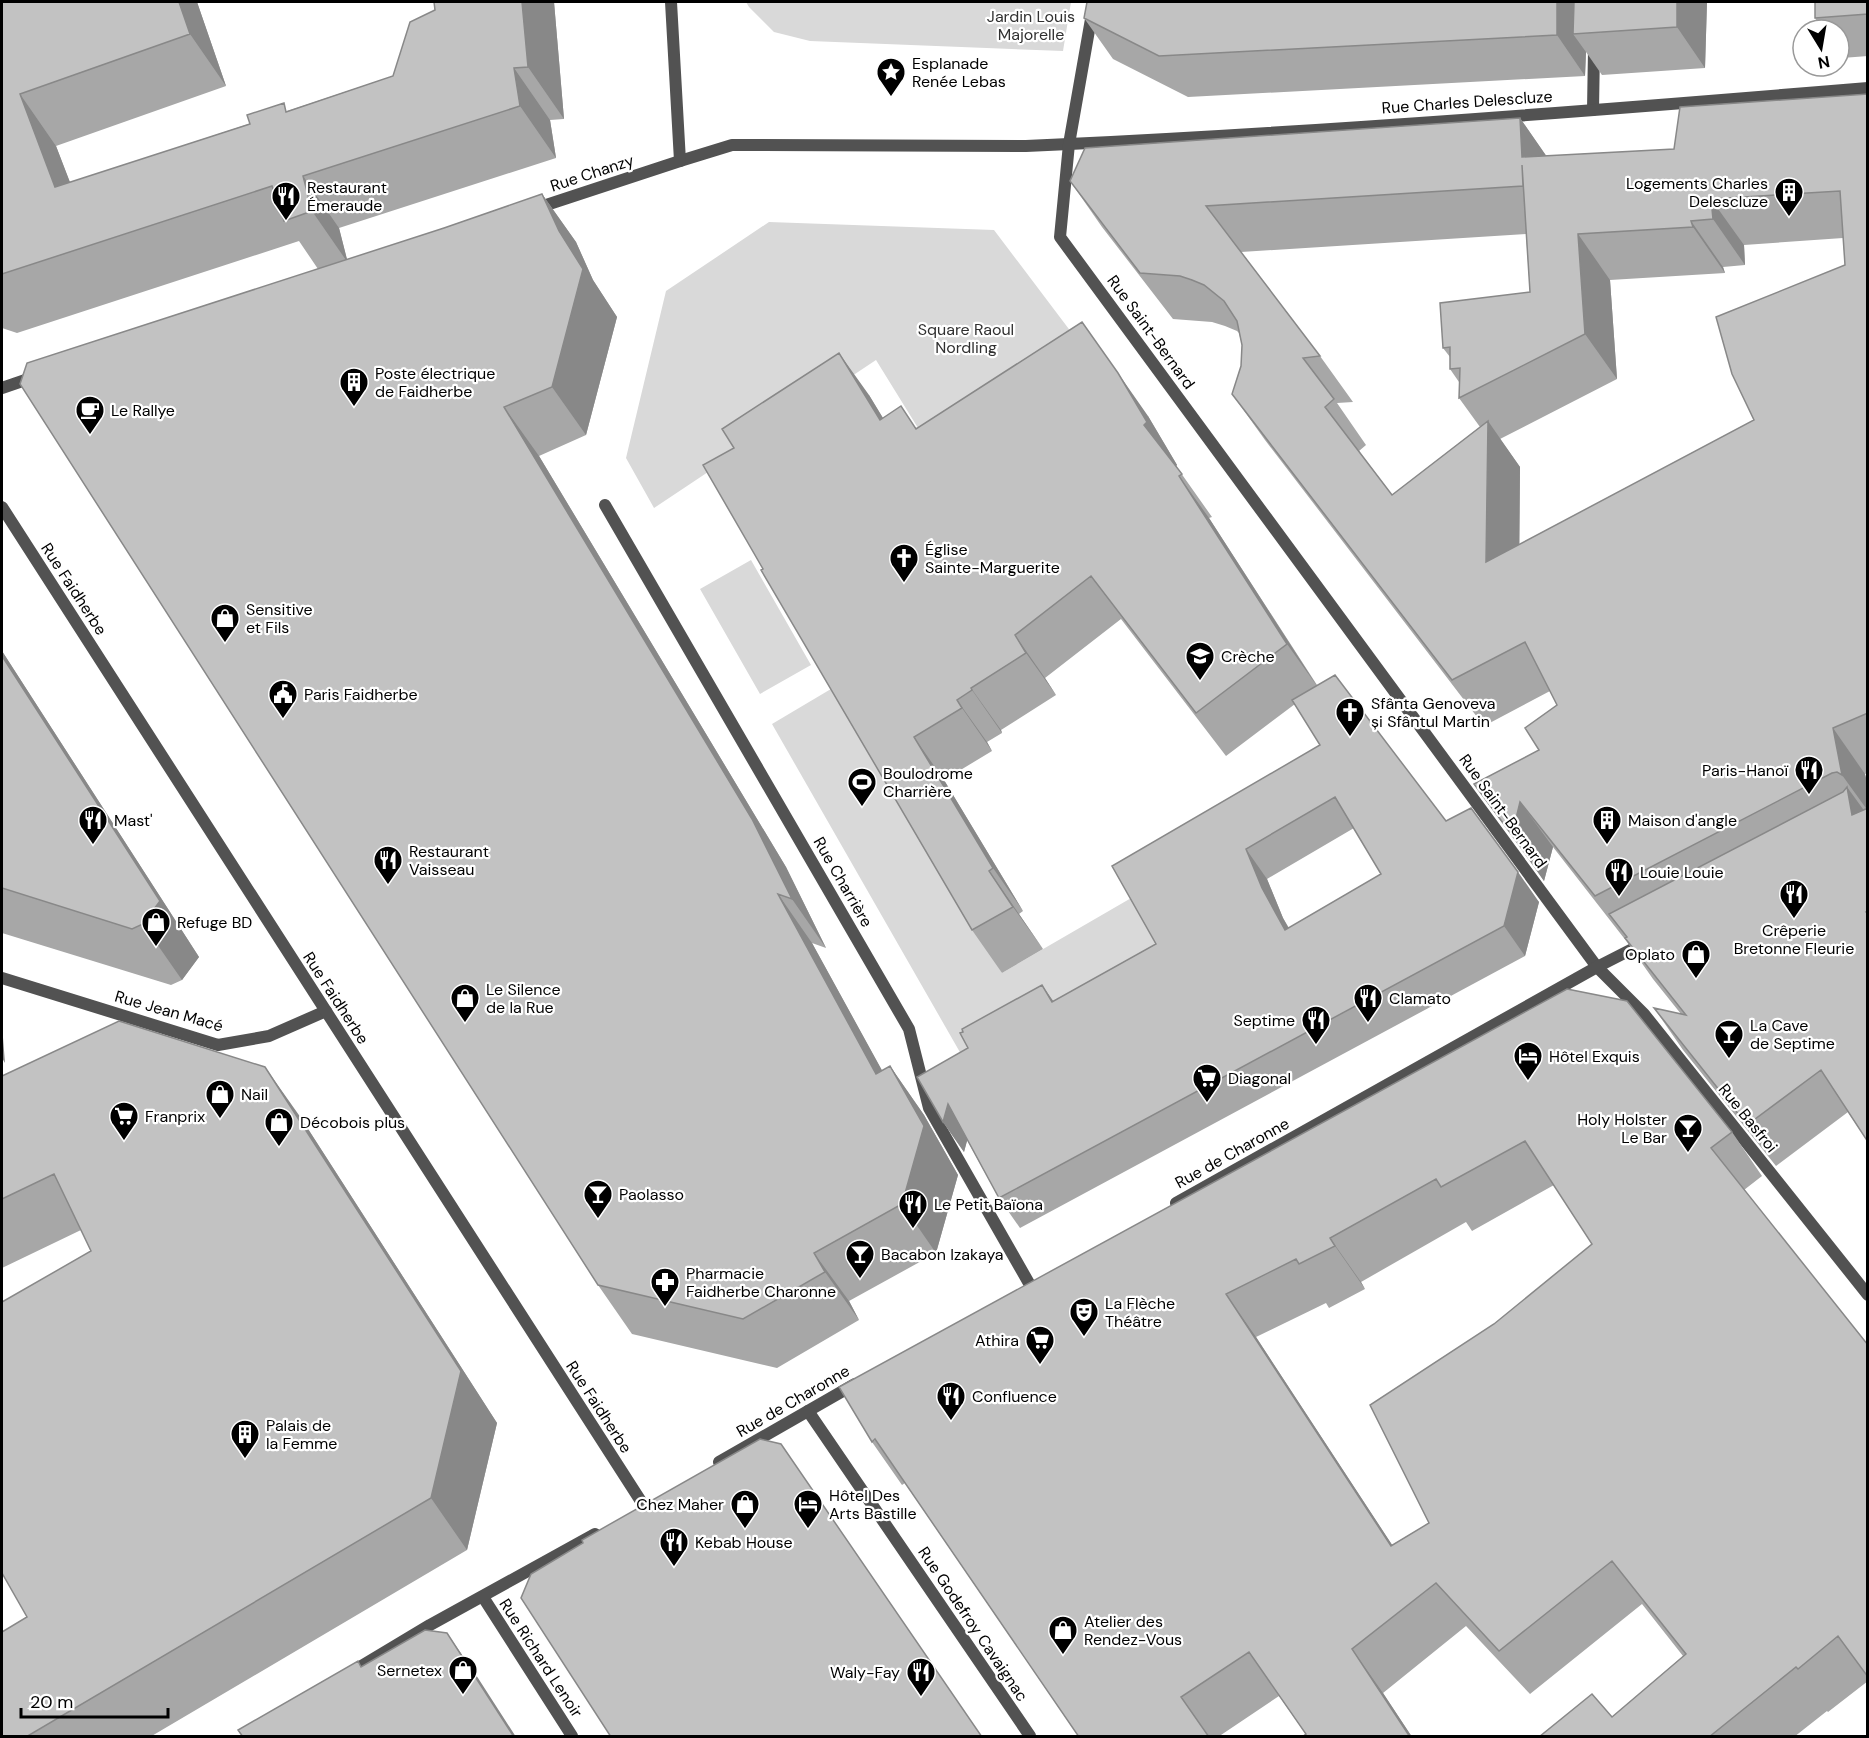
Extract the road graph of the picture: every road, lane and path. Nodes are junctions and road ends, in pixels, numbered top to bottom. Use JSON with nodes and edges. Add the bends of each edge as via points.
{"nodes":[{"id":1,"x":671,"y":2,"type":"edge"},
{"id":2,"x":1094,"y":2,"type":"edge"},
{"id":3,"x":1594,"y":38,"type":"edge"},
{"id":4,"x":1868,"y":88,"type":"edge"},
{"id":5,"x":1593,"y":111,"type":"junction"},
{"id":6,"x":1069,"y":144,"type":"junction"},
{"id":7,"x":680,"y":161,"type":"junction"},
{"id":8,"x":520,"y":214,"type":"edge"},
{"id":9,"x":44,"y":374,"type":"edge"},
{"id":10,"x":2,"y":388,"type":"edge"},
{"id":11,"x":605,"y":505,"type":"dead end"},
{"id":12,"x":2,"y":507,"type":"edge"},
{"id":13,"x":1662,"y":934,"type":"edge"},
{"id":14,"x":1597,"y":967,"type":"junction"},
{"id":15,"x":2,"y":978,"type":"edge"},
{"id":16,"x":326,"y":1011,"type":"junction"},
{"id":17,"x":163,"y":1029,"type":"junction"},
{"id":18,"x":143,"y":1039,"type":"edge"},
{"id":19,"x":1166,"y":1209,"type":"edge"},
{"id":20,"x":1031,"y":1285,"type":"edge"},
{"id":21,"x":1868,"y":1295,"type":"edge"},
{"id":22,"x":867,"y":1378,"type":"edge"},
{"id":23,"x":808,"y":1411,"type":"junction"},
{"id":24,"x":705,"y":1470,"type":"edge"},
{"id":25,"x":644,"y":1506,"type":"edge"},
{"id":26,"x":603,"y":1529,"type":"edge"},
{"id":27,"x":483,"y":1597,"type":"junction"},
{"id":28,"x":337,"y":1681,"type":"edge"},
{"id":29,"x":572,"y":1737,"type":"edge"},
{"id":30,"x":1030,"y":1737,"type":"edge"}],
"edges":[{"from":1,"to":7,"type":"street"},
{"from":2,"to":6,"type":"street","name":"Rue Saint-Bernard"},
{"from":3,"to":5,"type":"street"},
{"from":4,"to":5,"type":"street","name":"Rue Charles Delescluze"},
{"from":5,"to":6,"type":"street","name":"Rue Charles Delescluze"},
{"from":6,"to":7,"type":"street","via":[[732,145]]},
{"from":6,"to":14,"type":"street","name":"Rue Saint-Bernard","via":[[1060,237]]},
{"from":7,"to":8,"type":"street","name":"Rue Chanzy"},
{"from":9,"to":10,"type":"street"},
{"from":11,"to":20,"type":"street","name":"Rue Charrière","via":[[909,1029],[930,1108]]},
{"from":12,"to":16,"type":"street","name":"Rue Faidherbe"},
{"from":13,"to":14,"type":"street","name":"Rue de Charonne"},
{"from":14,"to":19,"type":"street","name":"Rue de Charonne"},
{"from":14,"to":21,"type":"street","name":"Rue Basfroi","via":[[1644,1014]]},
{"from":15,"to":17,"type":"street","name":"Rue Jean Macé"},
{"from":16,"to":17,"type":"street","name":"Rue Jean Macé","via":[[269,1036],[218,1045]]},
{"from":16,"to":25,"type":"street","name":"Rue Faidherbe"},
{"from":17,"to":18,"type":"street"},
{"from":22,"to":23,"type":"street","name":"Rue de Charonne"},
{"from":23,"to":24,"type":"street","name":"Rue de Charonne"},
{"from":23,"to":30,"type":"street","name":"Rue Godefroy Cavaignac"},
{"from":26,"to":27,"type":"street"},
{"from":27,"to":28,"type":"street"},
{"from":27,"to":29,"type":"street","name":"Rue Richard Lenoir"}]}
